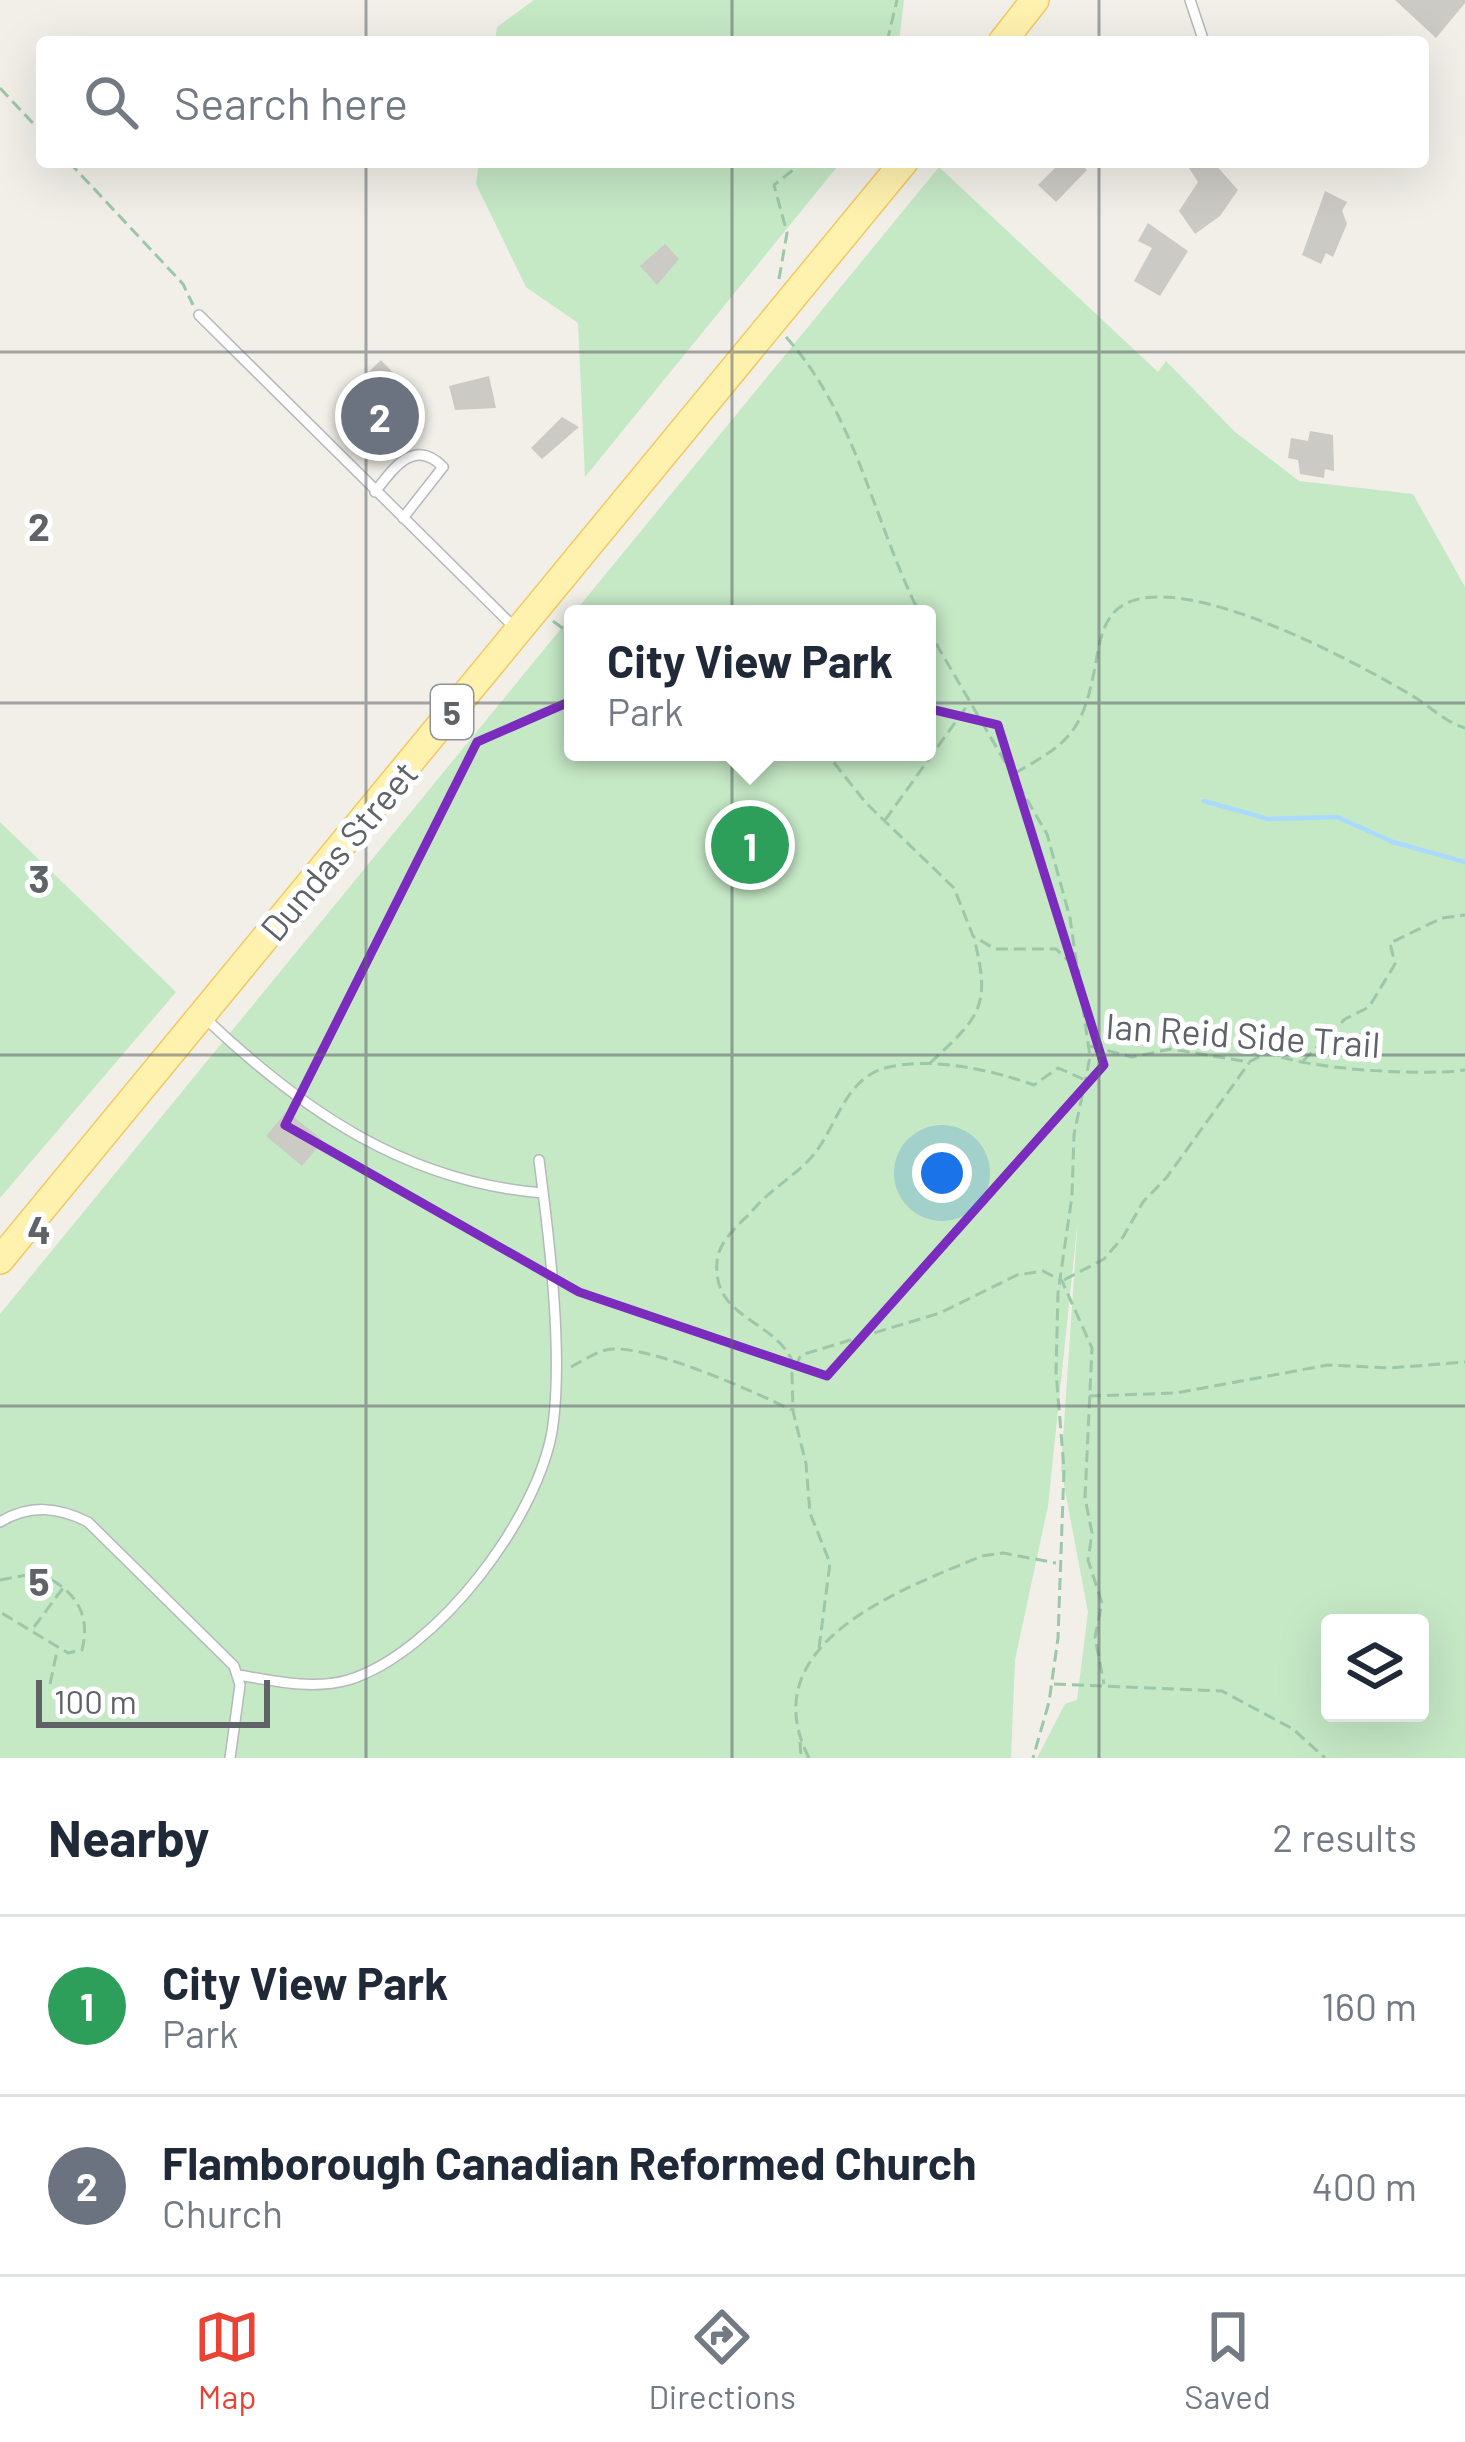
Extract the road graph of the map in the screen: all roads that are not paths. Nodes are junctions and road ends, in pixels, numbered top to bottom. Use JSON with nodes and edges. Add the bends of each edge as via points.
{"nodes":[{"id":1,"x":1035,"y":0,"type":"edge"},
{"id":2,"x":1190,"y":0,"type":"edge"},
{"id":3,"x":1007,"y":36,"type":"edge"},
{"id":4,"x":1202,"y":36,"type":"edge"},
{"id":5,"x":899,"y":168,"type":"edge"},
{"id":6,"x":199,"y":315,"type":"road end"},
{"id":7,"x":375,"y":492,"type":"junction"},
{"id":8,"x":404,"y":518,"type":"junction"},
{"id":9,"x":518,"y":632,"type":"junction"},
{"id":10,"x":202,"y":1015,"type":"junction"},
{"id":11,"x":539,"y":1160,"type":"dead end"},
{"id":12,"x":543,"y":1193,"type":"junction"},
{"id":13,"x":0,"y":1260,"type":"edge"},
{"id":14,"x":0,"y":1522,"type":"edge"},
{"id":15,"x":239,"y":1676,"type":"junction"},
{"id":16,"x":230,"y":1758,"type":"edge"}],
"edges":[{"from":1,"to":3,"type":"main road"},
{"from":2,"to":4,"type":"lane"},
{"from":5,"to":9,"type":"main road","name":"Dundas Street","number":"5"},
{"from":6,"to":7,"type":"lane"},
{"from":7,"to":8,"type":"lane"},
{"from":7,"to":8,"type":"lane","via":[[401,460],[434,459],[442,467]]},
{"from":8,"to":9,"type":"lane"},
{"from":9,"to":10,"type":"main road","name":"Dundas Street","number":"5"},
{"from":10,"to":12,"type":"lane","via":[[330,1123],[463,1180]]},
{"from":10,"to":13,"type":"main road","name":"Dundas Street","number":"5"},
{"from":11,"to":12,"type":"lane"},
{"from":12,"to":15,"type":"lane","via":[[553,1429],[512,1531],[473,1583],[387,1662],[346,1680]]},
{"from":14,"to":15,"type":"lane","via":[[39,1508],[88,1522]]},
{"from":15,"to":16,"type":"lane"}]}
